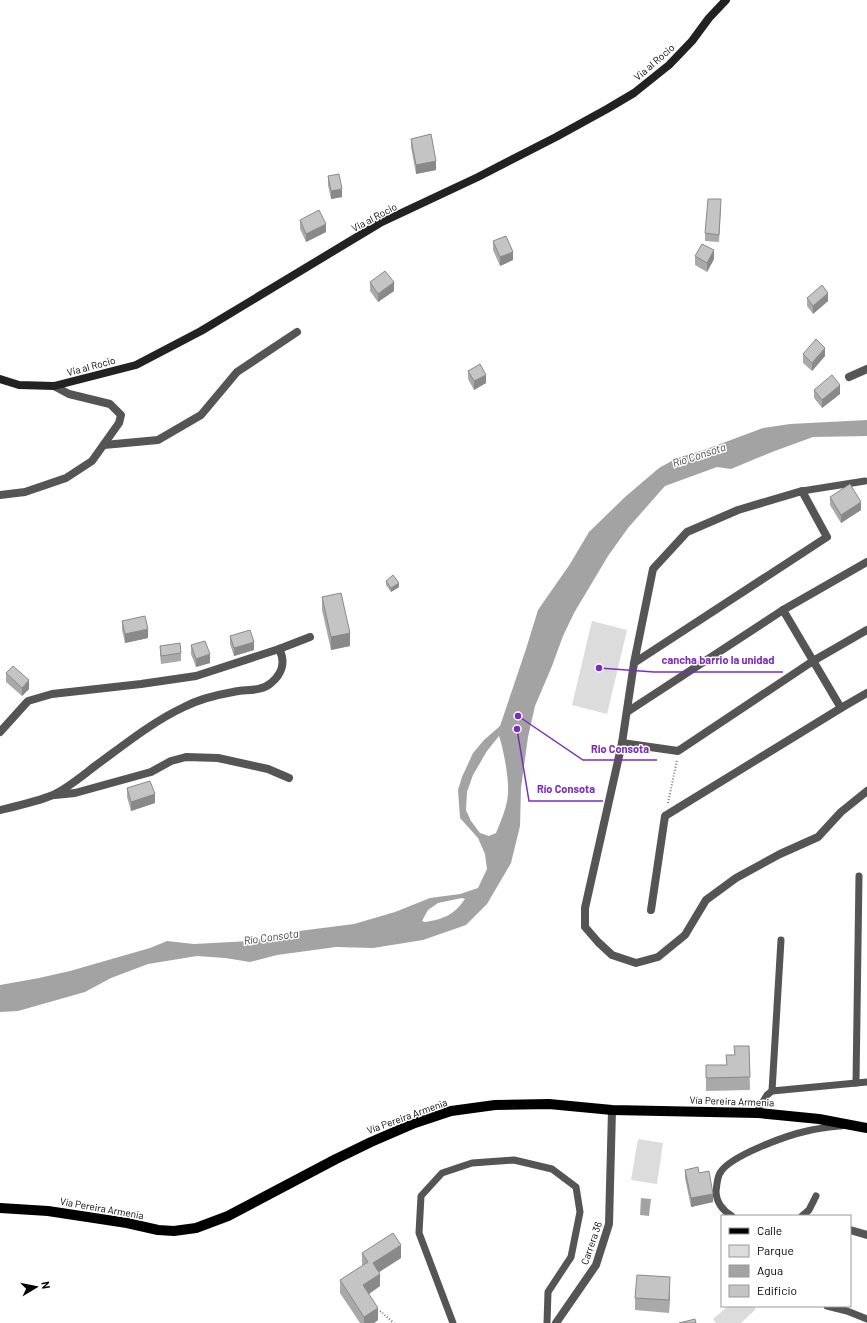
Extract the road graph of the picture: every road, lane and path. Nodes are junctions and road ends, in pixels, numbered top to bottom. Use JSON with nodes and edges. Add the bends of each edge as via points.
{"nodes":[{"id":1,"x":726,"y":0,"type":"edge"},
{"id":2,"x":296,"y":332,"type":"dead end"},
{"id":3,"x":867,"y":369,"type":"edge"},
{"id":4,"x":849,"y":376,"type":"dead end"},
{"id":5,"x":0,"y":379,"type":"edge"},
{"id":6,"x":54,"y":386,"type":"junction"},
{"id":7,"x":104,"y":445,"type":"junction"},
{"id":8,"x":866,"y":481,"type":"dead end"},
{"id":9,"x":802,"y":491,"type":"junction"},
{"id":10,"x":0,"y":495,"type":"edge"},
{"id":11,"x":867,"y":562,"type":"edge"},
{"id":12,"x":783,"y":610,"type":"junction"},
{"id":13,"x":867,"y":630,"type":"edge"},
{"id":14,"x":310,"y":636,"type":"dead end"},
{"id":15,"x":279,"y":648,"type":"junction"},
{"id":16,"x":813,"y":661,"type":"junction"},
{"id":17,"x":634,"y":663,"type":"junction"},
{"id":18,"x":867,"y":693,"type":"edge"},
{"id":19,"x":841,"y":708,"type":"junction"},
{"id":20,"x":627,"y":712,"type":"junction"},
{"id":21,"x":0,"y":732,"type":"edge"},
{"id":22,"x":622,"y":743,"type":"junction"},
{"id":23,"x":678,"y":751,"type":"junction"},
{"id":24,"x":288,"y":778,"type":"dead end"},
{"id":25,"x":867,"y":791,"type":"edge"},
{"id":26,"x":53,"y":795,"type":"junction"},
{"id":27,"x":0,"y":810,"type":"edge"},
{"id":28,"x":666,"y":816,"type":"junction"},
{"id":29,"x":859,"y":876,"type":"dead end"},
{"id":30,"x":651,"y":910,"type":"dead end"},
{"id":31,"x":781,"y":940,"type":"dead end"},
{"id":32,"x":867,"y":1082,"type":"edge"},
{"id":33,"x":856,"y":1083,"type":"junction"},
{"id":34,"x":772,"y":1091,"type":"junction"},
{"id":35,"x":612,"y":1110,"type":"junction"},
{"id":36,"x":756,"y":1113,"type":"junction"},
{"id":37,"x":854,"y":1124,"type":"junction"},
{"id":38,"x":867,"y":1128,"type":"edge"},
{"id":39,"x":816,"y":1196,"type":"dead end"},
{"id":40,"x":0,"y":1208,"type":"edge"},
{"id":41,"x":730,"y":1215,"type":"edge"},
{"id":42,"x":803,"y":1215,"type":"edge"},
{"id":43,"x":851,"y":1230,"type":"edge"},
{"id":44,"x":867,"y":1235,"type":"edge"},
{"id":45,"x":832,"y":1307,"type":"edge"},
{"id":46,"x":380,"y":1311,"type":"dead end"},
{"id":47,"x":867,"y":1319,"type":"edge"},
{"id":48,"x":394,"y":1323,"type":"edge"},
{"id":49,"x":453,"y":1323,"type":"edge"},
{"id":50,"x":547,"y":1323,"type":"edge"},
{"id":51,"x":556,"y":1323,"type":"edge"}],
"edges":[{"from":1,"to":6,"type":"main road","name":"Via al Rocio","via":[[669,64],[634,93],[607,109],[478,177],[380,223],[202,331],[136,365]]},
{"from":2,"to":7,"type":"street","via":[[237,372],[201,415],[158,440]]},
{"from":3,"to":4,"type":"street"},
{"from":5,"to":6,"type":"main road","name":"Via al Rocio","via":[[19,385]]},
{"from":6,"to":7,"type":"street","via":[[69,394],[110,404],[121,414],[119,423]]},
{"from":7,"to":10,"type":"street","via":[[92,461],[66,478],[25,492]]},
{"from":8,"to":9,"type":"lane"},
{"from":9,"to":17,"type":"street","via":[[738,510],[686,532],[653,569]]},
{"from":9,"to":17,"type":"street","via":[[827,537]]},
{"from":11,"to":12,"type":"street"},
{"from":12,"to":16,"type":"street"},
{"from":12,"to":20,"type":"street"},
{"from":13,"to":16,"type":"street"},
{"from":14,"to":15,"type":"street"},
{"from":15,"to":21,"type":"street","via":[[196,676],[52,694],[28,701]]},
{"from":15,"to":26,"type":"street","via":[[283,663],[280,673],[270,684],[256,690],[212,696],[184,706],[150,726]]},
{"from":16,"to":19,"type":"street"},
{"from":16,"to":23,"type":"street"},
{"from":17,"to":20,"type":"street"},
{"from":18,"to":19,"type":"street"},
{"from":19,"to":28,"type":"street"},
{"from":20,"to":22,"type":"street"},
{"from":22,"to":23,"type":"street"},
{"from":22,"to":25,"type":"street","via":[[585,908],[585,927],[612,955],[636,963],[658,957],[685,935],[706,900],[736,878],[818,837],[841,812]]},
{"from":23,"to":28,"type":"path"},
{"from":24,"to":26,"type":"street","via":[[268,769],[218,758],[186,757],[151,772],[75,793]]},
{"from":26,"to":27,"type":"street"},
{"from":28,"to":30,"type":"street"},
{"from":29,"to":33,"type":"lane"},
{"from":31,"to":34,"type":"lane"},
{"from":32,"to":33,"type":"lane"},
{"from":33,"to":34,"type":"lane"},
{"from":34,"to":36,"type":"lane"},
{"from":35,"to":36,"type":"main road","name":"Vía Pereira Armenia"},
{"from":35,"to":40,"type":"main road","name":"Vía Pereira Armenia","via":[[542,1104],[495,1105],[451,1111],[415,1123],[336,1158],[228,1216],[196,1228],[158,1230],[48,1211]]},
{"from":35,"to":51,"type":"street","name":"Carrera 36","via":[[609,1224],[596,1265]]},
{"from":36,"to":37,"type":"main road","name":"Vía Pereira Armenia"},
{"from":37,"to":38,"type":"main road","name":"Vía Pereira Armenia"},
{"from":37,"to":41,"type":"lane","via":[[785,1137],[726,1165],[717,1182],[716,1194],[719,1204]]},
{"from":39,"to":42,"type":"lane","via":[[809,1210]]},
{"from":43,"to":44,"type":"street"},
{"from":45,"to":47,"type":"lane"},
{"from":46,"to":48,"type":"path"},
{"from":49,"to":50,"type":"lane","via":[[419,1233],[421,1196],[442,1173],[472,1163],[514,1160],[552,1169],[576,1187],[580,1212],[571,1257],[548,1292]]}]}
